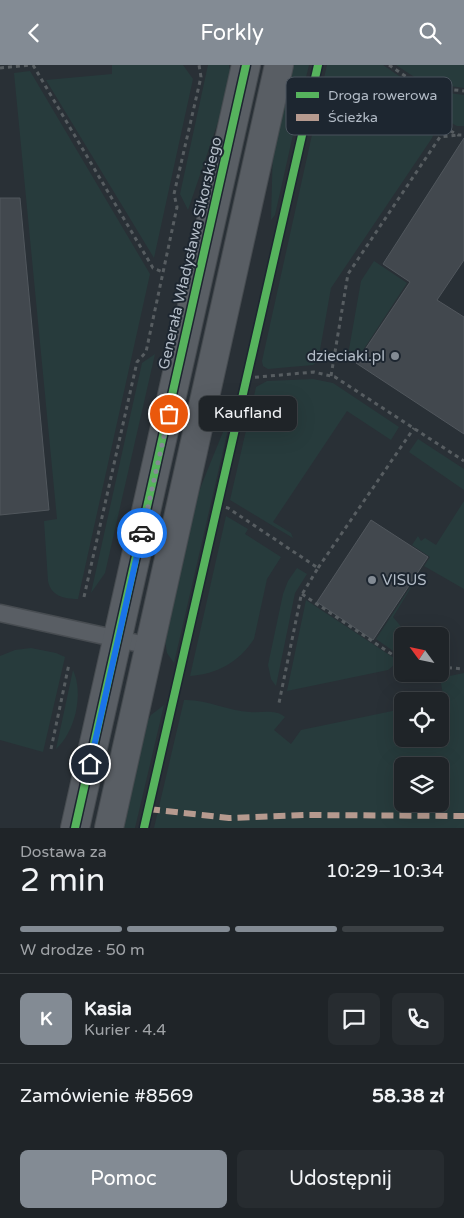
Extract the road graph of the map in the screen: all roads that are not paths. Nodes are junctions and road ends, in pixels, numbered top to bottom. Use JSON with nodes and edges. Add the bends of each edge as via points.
{"nodes":[{"id":1,"x":246,"y":65,"type":"edge"},
{"id":2,"x":279,"y":65,"type":"edge"},
{"id":3,"x":0,"y":613,"type":"edge"},
{"id":4,"x":118,"y":639,"type":"junction"},
{"id":5,"x":150,"y":646,"type":"junction"},
{"id":6,"x":75,"y":828,"type":"edge"},
{"id":7,"x":109,"y":828,"type":"edge"}],
"edges":[{"from":1,"to":4,"type":"street","name":"Generała Władysława Sikorskiego"},
{"from":2,"to":5,"type":"street"},
{"from":3,"to":4,"type":"lane"},
{"from":4,"to":5,"type":"lane"},
{"from":4,"to":6,"type":"street","name":"Generała Władysława Sikorskiego"},
{"from":5,"to":7,"type":"street"}]}
